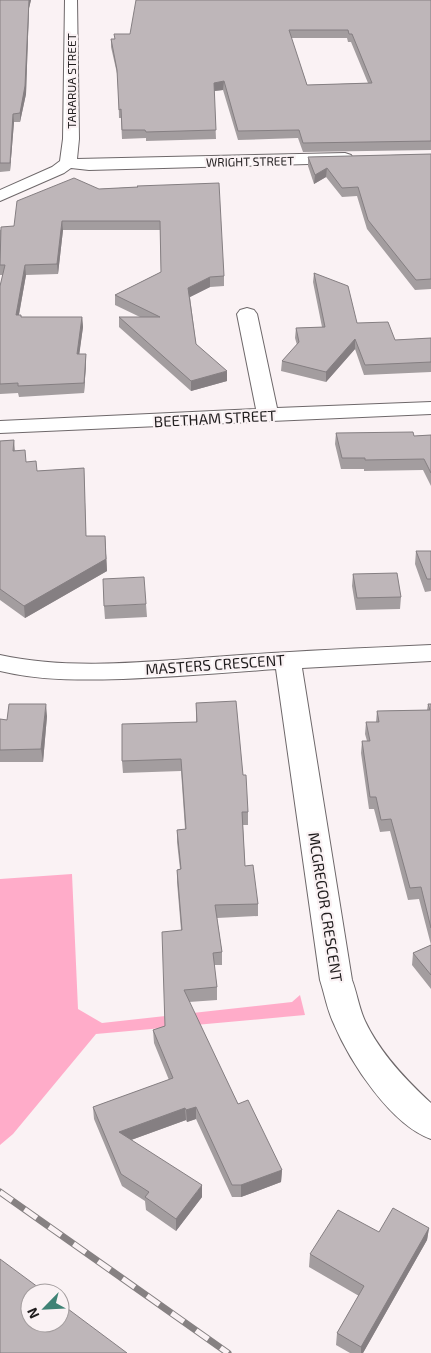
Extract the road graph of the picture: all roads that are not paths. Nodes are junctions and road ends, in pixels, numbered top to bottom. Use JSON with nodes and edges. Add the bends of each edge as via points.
{"nodes":[{"id":1,"x":71,"y":0,"type":"edge"},
{"id":2,"x":363,"y":158,"type":"edge"},
{"id":3,"x":68,"y":163,"type":"junction"},
{"id":4,"x":0,"y":196,"type":"edge"},
{"id":5,"x":247,"y":314,"type":"dead end"},
{"id":6,"x":431,"y":408,"type":"edge"},
{"id":7,"x":268,"y":415,"type":"junction"},
{"id":8,"x":0,"y":427,"type":"edge"},
{"id":9,"x":431,"y":653,"type":"edge"},
{"id":10,"x":288,"y":660,"type":"junction"},
{"id":11,"x":0,"y":663,"type":"edge"},
{"id":12,"x":431,"y":1124,"type":"edge"}],
"edges":[{"from":1,"to":3,"type":"street","name":"TARARUA STREET","via":[[71,139]]},
{"from":2,"to":3,"type":"street","name":"WRIGHT STREET"},
{"from":3,"to":4,"type":"street"},
{"from":5,"to":7,"type":"street"},
{"from":6,"to":7,"type":"street","name":"BEETHAM STREET"},
{"from":7,"to":8,"type":"street","name":"BEETHAM STREET"},
{"from":9,"to":10,"type":"street","name":"MASTERS CRESCENT"},
{"from":10,"to":11,"type":"street","name":"MASTERS CRESCENT","via":[[66,672],[17,668]]},
{"from":10,"to":12,"type":"street","name":"MCGREGOR CRESCENT","via":[[336,980],[350,1022],[372,1064],[405,1102]]}]}
